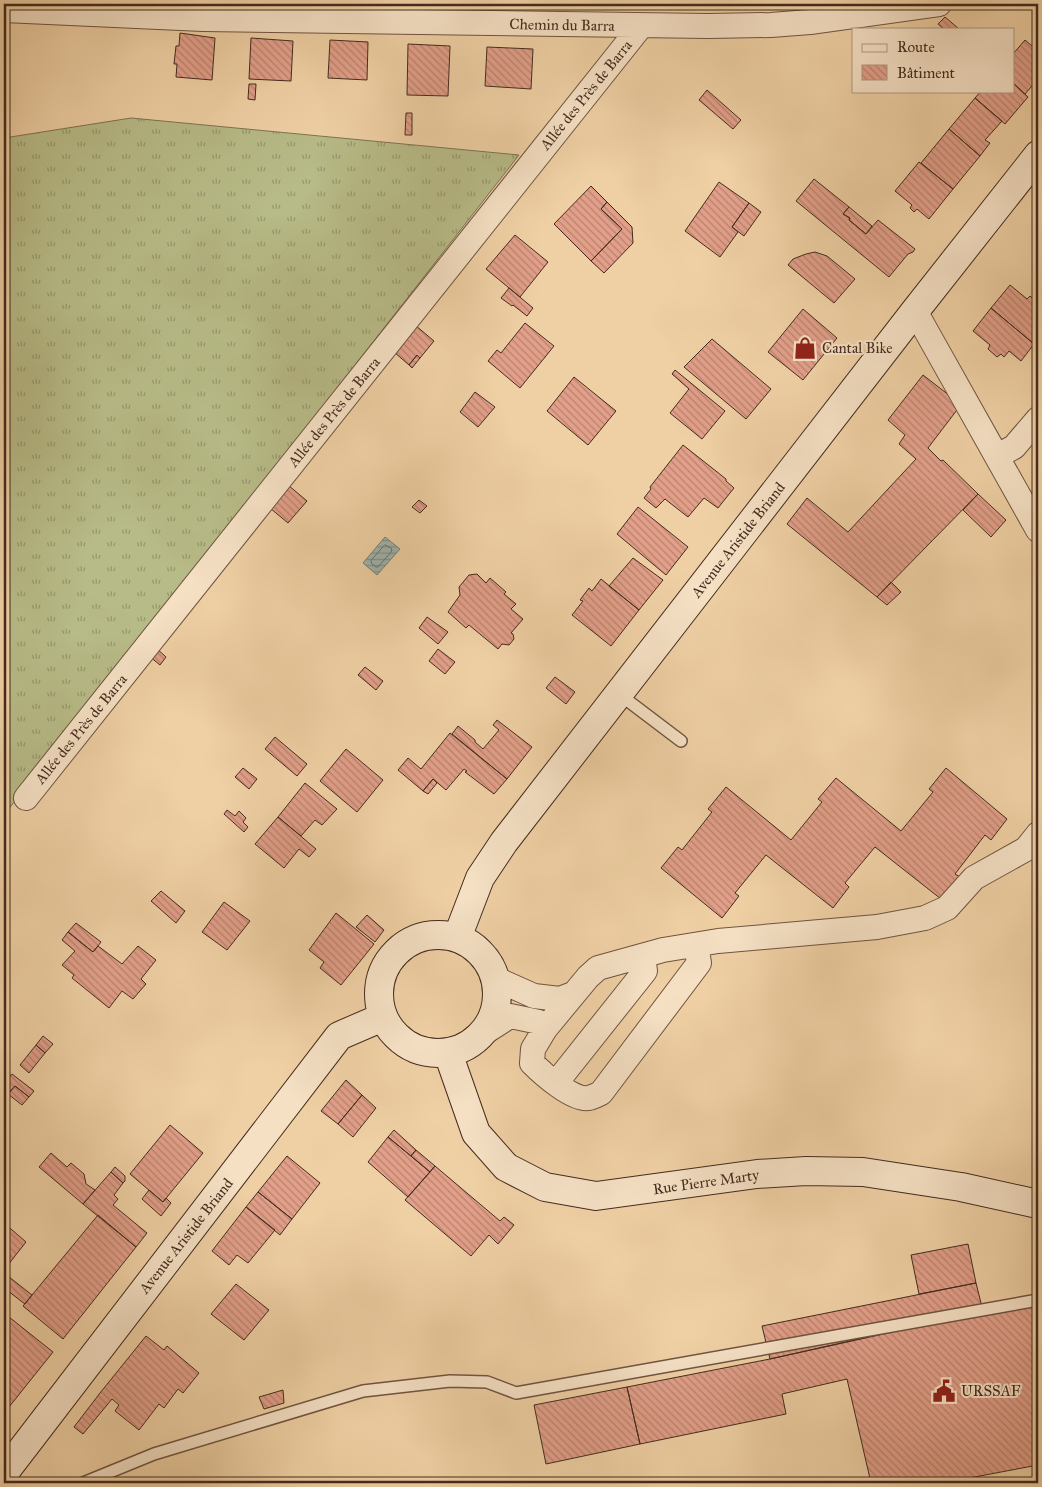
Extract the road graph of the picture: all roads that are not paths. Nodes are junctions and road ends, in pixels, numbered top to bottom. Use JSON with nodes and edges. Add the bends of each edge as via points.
{"nodes":[{"id":1,"x":939,"y":4,"type":"edge"},
{"id":2,"x":914,"y":5,"type":"edge"},
{"id":3,"x":4,"y":10,"type":"edge"},
{"id":4,"x":641,"y":26,"type":"junction"},
{"id":5,"x":1038,"y":155,"type":"edge"},
{"id":6,"x":915,"y":311,"type":"junction"},
{"id":7,"x":1038,"y":419,"type":"edge"},
{"id":8,"x":997,"y":456,"type":"junction"},
{"id":9,"x":1038,"y":530,"type":"edge"},
{"id":10,"x":619,"y":694,"type":"junction"},
{"id":11,"x":681,"y":741,"type":"dead end"},
{"id":12,"x":26,"y":798,"type":"dead end"},
{"id":13,"x":1038,"y":834,"type":"edge"},
{"id":14,"x":457,"y":938,"type":"junction"},
{"id":15,"x":696,"y":945,"type":"junction"},
{"id":16,"x":643,"y":956,"type":"junction"},
{"id":17,"x":496,"y":979,"type":"junction"},
{"id":18,"x":573,"y":994,"type":"junction"},
{"id":19,"x":383,"y":1017,"type":"junction"},
{"id":20,"x":545,"y":1029,"type":"junction"},
{"id":21,"x":482,"y":1034,"type":"junction"},
{"id":22,"x":448,"y":1053,"type":"junction"},
{"id":23,"x":556,"y":1083,"type":"junction"},
{"id":24,"x":1038,"y":1204,"type":"edge"},
{"id":25,"x":1038,"y":1300,"type":"edge"},
{"id":26,"x":4,"y":1473,"type":"edge"},
{"id":27,"x":83,"y":1483,"type":"edge"}],
"edges":[{"from":1,"to":2,"type":"street","name":"Chemin du Barra"},
{"from":2,"to":4,"type":"street","name":"Chemin du Barra","via":[[855,16],[770,25]]},
{"from":3,"to":4,"type":"street","name":"Chemin du Barra","via":[[203,19]]},
{"from":4,"to":12,"type":"street","name":"Allée des Près de Barra"},
{"from":5,"to":6,"type":"main road","name":"Avenue Aristide Briand"},
{"from":6,"to":8,"type":"street"},
{"from":6,"to":10,"type":"main road","name":"Avenue Aristide Briand"},
{"from":7,"to":8,"type":"street","via":[[1014,447]]},
{"from":8,"to":9,"type":"street"},
{"from":10,"to":11,"type":"lane"},
{"from":10,"to":14,"type":"main road","name":"Avenue Aristide Briand","via":[[504,842],[480,878]]},
{"from":13,"to":15,"type":"street","via":[[1026,849],[974,878],[947,908],[925,918]]},
{"from":14,"to":17,"type":"main road","via":[[475,947],[488,962]]},
{"from":14,"to":19,"type":"main road","via":[[438,934],[419,937],[401,946],[388,961],[380,978],[378,998]]},
{"from":15,"to":16,"type":"street"},
{"from":15,"to":23,"type":"street","via":[[699,963],[600,1093],[588,1099],[571,1094]]},
{"from":16,"to":18,"type":"street","via":[[598,968]]},
{"from":16,"to":23,"type":"street","via":[[644,971]]},
{"from":17,"to":18,"type":"street","via":[[534,996],[560,999]]},
{"from":17,"to":21,"type":"main road","via":[[498,999],[493,1018]]},
{"from":18,"to":20,"type":"street"},
{"from":19,"to":22,"type":"main road","via":[[394,1034],[409,1047],[428,1053]]},
{"from":19,"to":26,"type":"main road","name":"Avenue Aristide Briand","via":[[339,1036]]},
{"from":20,"to":21,"type":"street","via":[[539,1022],[510,1016]]},
{"from":20,"to":23,"type":"street","via":[[533,1048],[532,1063]]},
{"from":21,"to":22,"type":"main road","via":[[467,1047]]},
{"from":22,"to":24,"type":"main road","name":"Rue Pierre Marty","via":[[476,1133],[506,1167],[546,1187],[596,1196],[757,1174],[864,1172],[961,1187]]},
{"from":25,"to":27,"type":"lane","via":[[516,1393],[487,1382],[450,1381],[363,1391],[154,1454]]}]}
